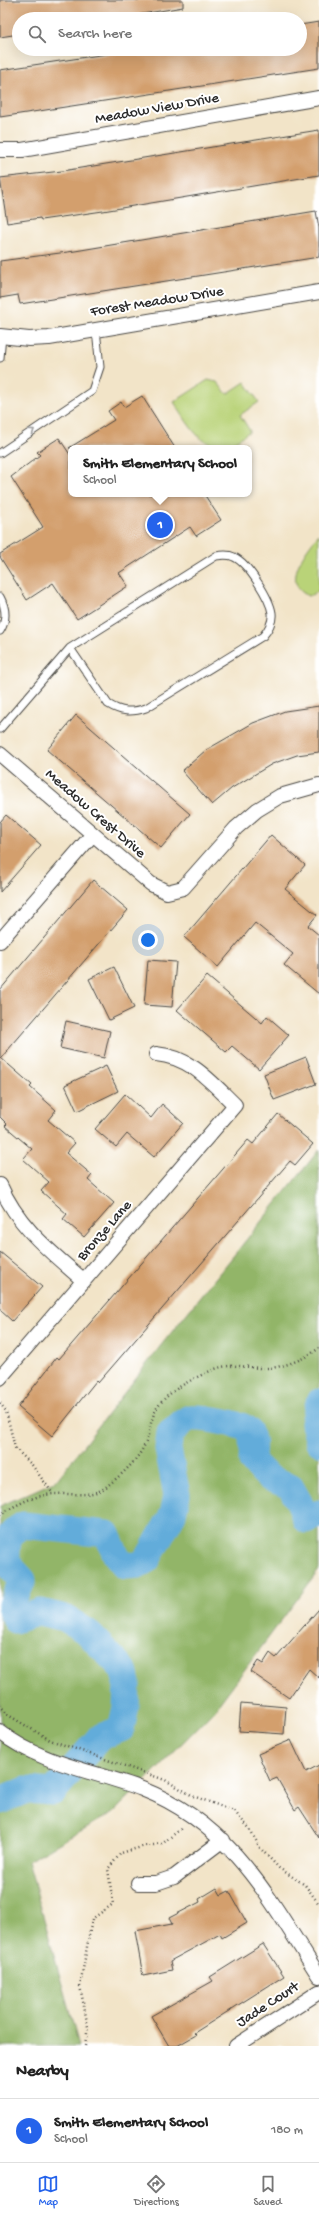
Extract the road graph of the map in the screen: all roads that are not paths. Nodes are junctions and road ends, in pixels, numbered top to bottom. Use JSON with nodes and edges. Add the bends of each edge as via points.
{"nodes":[{"id":1,"x":319,"y":98,"type":"edge"},
{"id":2,"x":0,"y":150,"type":"edge"},
{"id":3,"x":319,"y":292,"type":"edge"},
{"id":4,"x":96,"y":330,"type":"junction"},
{"id":5,"x":1,"y":336,"type":"edge"},
{"id":6,"x":0,"y":358,"type":"edge"},
{"id":7,"x":0,"y":453,"type":"edge"},
{"id":8,"x":0,"y":597,"type":"edge"},
{"id":9,"x":0,"y":631,"type":"edge"},
{"id":10,"x":70,"y":648,"type":"junction"},
{"id":11,"x":0,"y":729,"type":"edge"},
{"id":12,"x":0,"y":754,"type":"edge"},
{"id":13,"x":319,"y":785,"type":"edge"},
{"id":14,"x":93,"y":834,"type":"junction"},
{"id":15,"x":0,"y":941,"type":"edge"},
{"id":16,"x":156,"y":1054,"type":"dead end"},
{"id":17,"x":0,"y":1185,"type":"edge"},
{"id":18,"x":84,"y":1281,"type":"junction"},
{"id":19,"x":0,"y":1378,"type":"edge"},
{"id":20,"x":0,"y":1732,"type":"edge"},
{"id":21,"x":223,"y":1840,"type":"junction"},
{"id":22,"x":138,"y":1883,"type":"dead end"},
{"id":23,"x":319,"y":1976,"type":"edge"},
{"id":24,"x":319,"y":1992,"type":"edge"},
{"id":25,"x":236,"y":2046,"type":"edge"}],
"edges":[{"from":1,"to":2,"type":"street","name":"Meadow View Drive","via":[[22,150]]},
{"from":3,"to":4,"type":"street","name":"Forest Meadow Drive"},
{"from":4,"to":5,"type":"street","name":"Forest Meadow Drive","via":[[49,338]]},
{"from":7,"to":4,"type":"lane","one_way":true,"via":[[92,391],[100,367]]},
{"from":5,"to":6,"type":"lane"},
{"from":8,"to":9,"type":"lane","via":[[5,611],[5,621]]},
{"from":10,"to":10,"type":"lane","via":[[216,556],[230,556],[242,562],[268,599],[272,614],[270,626],[263,636],[146,708],[136,711],[122,711],[108,704]]},
{"from":10,"to":11,"type":"lane"},
{"from":12,"to":14,"type":"street","name":"Meadow Crest Drive"},
{"from":13,"to":14,"type":"street","name":"Meadow Crest Drive","via":[[280,796],[257,810],[228,838],[187,885],[172,893],[163,892],[151,884]]},
{"from":14,"to":15,"type":"street"},
{"from":16,"to":18,"type":"street","name":"Bronze Lane","via":[[169,1055],[189,1063],[236,1105]]},
{"from":17,"to":18,"type":"street","via":[[13,1211],[31,1234]]},
{"from":18,"to":19,"type":"street","name":"Bronze Lane"},
{"from":20,"to":21,"type":"street","via":[[22,1746],[51,1759],[163,1798],[194,1817]]},
{"from":21,"to":22,"type":"street","via":[[174,1877],[156,1883]]},
{"from":21,"to":23,"type":"street","via":[[252,1873]]},
{"from":24,"to":25,"type":"street","name":"Jade Court"}]}
